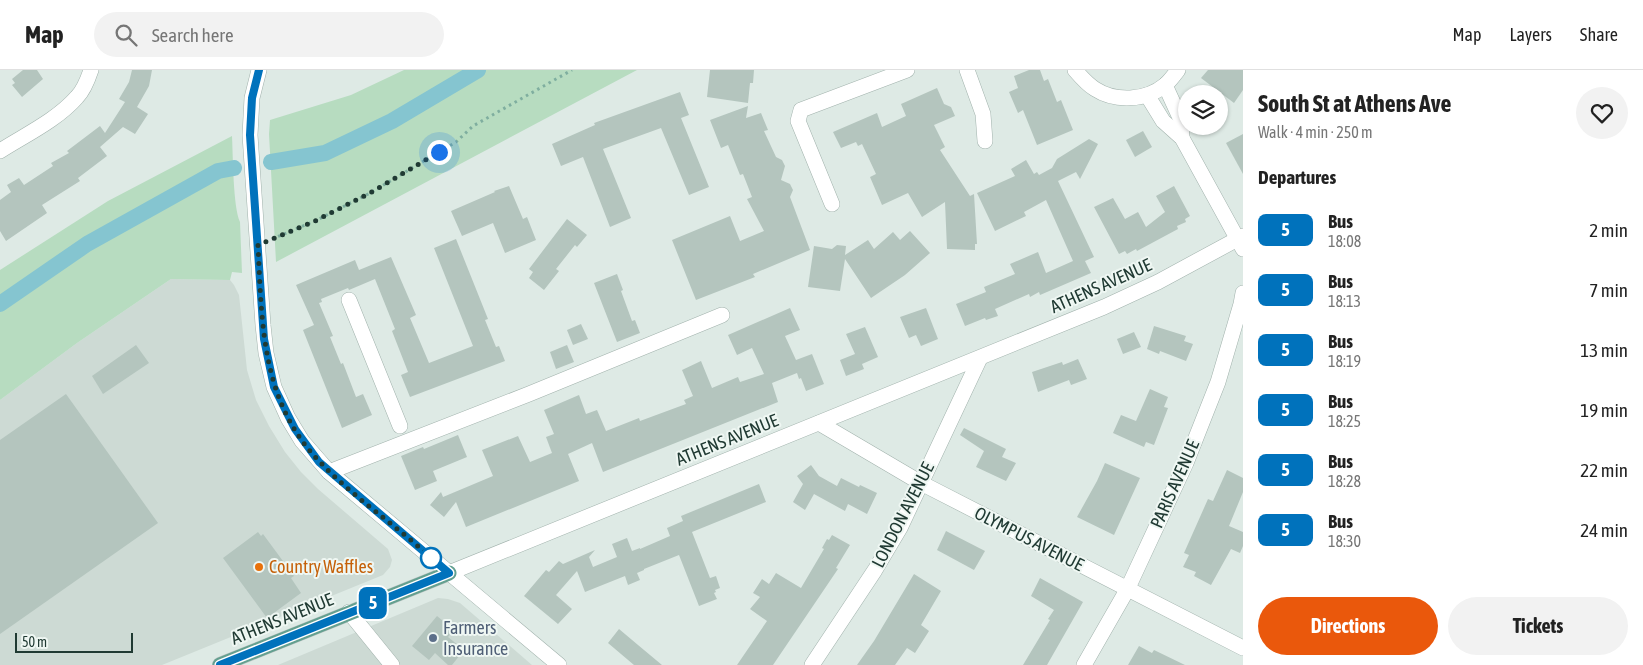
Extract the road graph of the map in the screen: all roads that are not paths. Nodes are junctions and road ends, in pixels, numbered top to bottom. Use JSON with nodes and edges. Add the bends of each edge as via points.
{"nodes":[{"id":1,"x":92,"y":70,"type":"edge"},
{"id":2,"x":259,"y":70,"type":"edge"},
{"id":3,"x":907,"y":70,"type":"edge"},
{"id":4,"x":967,"y":70,"type":"edge"},
{"id":5,"x":1075,"y":70,"type":"edge"},
{"id":6,"x":1178,"y":70,"type":"edge"},
{"id":7,"x":1165,"y":85,"type":"junction"},
{"id":8,"x":1147,"y":95,"type":"junction"},
{"id":9,"x":1182,"y":138,"type":"junction"},
{"id":10,"x":985,"y":141,"type":"dead end"},
{"id":11,"x":0,"y":151,"type":"edge"},
{"id":12,"x":832,"y":204,"type":"dead end"},
{"id":13,"x":1241,"y":241,"type":"edge"},
{"id":14,"x":1243,"y":293,"type":"edge"},
{"id":15,"x":349,"y":300,"type":"dead end"},
{"id":16,"x":722,"y":315,"type":"dead end"},
{"id":17,"x":980,"y":358,"type":"junction"},
{"id":18,"x":819,"y":423,"type":"junction"},
{"id":19,"x":400,"y":426,"type":"dead end"},
{"id":20,"x":329,"y":472,"type":"junction"},
{"id":21,"x":921,"y":483,"type":"junction"},
{"id":22,"x":449,"y":573,"type":"junction"},
{"id":23,"x":1127,"y":590,"type":"junction"},
{"id":24,"x":349,"y":612,"type":"junction"},
{"id":25,"x":1243,"y":648,"type":"edge"},
{"id":26,"x":220,"y":665,"type":"edge"},
{"id":27,"x":392,"y":665,"type":"edge"},
{"id":28,"x":559,"y":665,"type":"edge"},
{"id":29,"x":812,"y":665,"type":"edge"},
{"id":30,"x":1084,"y":665,"type":"edge"}],
"edges":[{"from":1,"to":11,"type":"street","via":[[77,98],[54,117]]},
{"from":2,"to":20,"type":"street","via":[[252,98],[250,135],[264,339],[274,387],[288,418],[302,441]]},
{"from":3,"to":12,"type":"street","via":[[801,110],[798,121]]},
{"from":4,"to":10,"type":"street","via":[[983,114]]},
{"from":5,"to":8,"type":"street","via":[[1084,81],[1107,95],[1127,98]]},
{"from":6,"to":7,"type":"street"},
{"from":7,"to":8,"type":"street"},
{"from":7,"to":9,"type":"street","via":[[1181,120]]},
{"from":8,"to":9,"type":"street","via":[[1163,121]]},
{"from":9,"to":13,"type":"street"},
{"from":13,"to":17,"type":"street","name":"ATHENS AVENUE","via":[[1158,282]]},
{"from":14,"to":23,"type":"street","name":"PARIS AVENUE","via":[[1214,391],[1186,463]]},
{"from":15,"to":19,"type":"street"},
{"from":16,"to":20,"type":"street"},
{"from":17,"to":18,"type":"street","name":"ATHENS AVENUE"},
{"from":17,"to":21,"type":"street","name":"LONDON AVENUE"},
{"from":18,"to":21,"type":"street","name":"OLYMPUS AVENUE"},
{"from":18,"to":22,"type":"street","name":"ATHENS AVENUE"},
{"from":20,"to":22,"type":"street"},
{"from":21,"to":23,"type":"street","name":"OLYMPUS AVENUE"},
{"from":21,"to":29,"type":"street","name":"LONDON AVENUE","via":[[875,570]]},
{"from":22,"to":24,"type":"main road","name":"ATHENS AVENUE"},
{"from":22,"to":28,"type":"street"},
{"from":23,"to":25,"type":"street","name":"OLYMPUS AVENUE"},
{"from":23,"to":30,"type":"street","name":"PARIS AVENUE"},
{"from":24,"to":26,"type":"main road","name":"ATHENS AVENUE"},
{"from":24,"to":27,"type":"street"}]}
